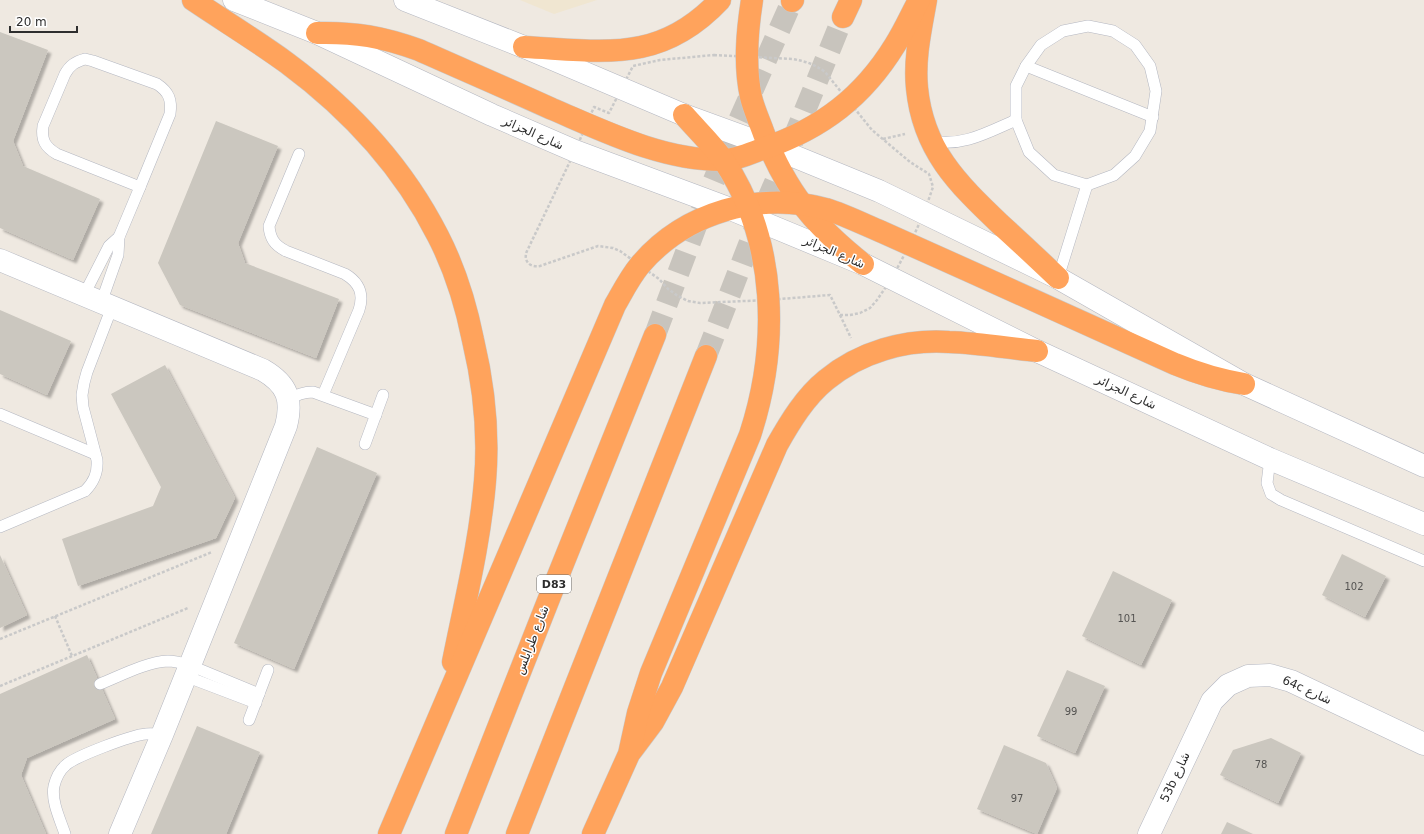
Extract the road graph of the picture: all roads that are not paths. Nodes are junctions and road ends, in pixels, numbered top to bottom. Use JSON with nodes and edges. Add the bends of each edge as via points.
{"nodes":[{"id":1,"x":193,"y":0,"type":"edge"},
{"id":2,"x":234,"y":0,"type":"edge"},
{"id":3,"x":405,"y":0,"type":"edge"},
{"id":4,"x":720,"y":0,"type":"edge"},
{"id":5,"x":752,"y":0,"type":"edge"},
{"id":6,"x":919,"y":0,"type":"edge"},
{"id":7,"x":926,"y":0,"type":"edge"},
{"id":8,"x":317,"y":33,"type":"junction"},
{"id":9,"x":524,"y":47,"type":"junction"},
{"id":10,"x":1026,"y":66,"type":"junction"},
{"id":11,"x":684,"y":115,"type":"junction"},
{"id":12,"x":1153,"y":116,"type":"junction"},
{"id":13,"x":1016,"y":120,"type":"junction"},
{"id":14,"x":932,"y":142,"type":"junction"},
{"id":15,"x":769,"y":146,"type":"junction"},
{"id":16,"x":299,"y":154,"type":"dead end"},
{"id":17,"x":723,"y":160,"type":"junction"},
{"id":18,"x":1087,"y":185,"type":"junction"},
{"id":19,"x":140,"y":187,"type":"junction"},
{"id":20,"x":802,"y":205,"type":"junction"},
{"id":21,"x":743,"y":211,"type":"junction"},
{"id":22,"x":119,"y":237,"type":"junction"},
{"id":23,"x":0,"y":260,"type":"edge"},
{"id":24,"x":863,"y":264,"type":"junction"},
{"id":25,"x":1058,"y":278,"type":"junction"},
{"id":26,"x":99,"y":302,"type":"junction"},
{"id":27,"x":655,"y":335,"type":"tunnel mouth"},
{"id":28,"x":1037,"y":351,"type":"junction"},
{"id":29,"x":706,"y":356,"type":"tunnel mouth"},
{"id":30,"x":1244,"y":384,"type":"junction"},
{"id":31,"x":323,"y":395,"type":"junction"},
{"id":32,"x":383,"y":395,"type":"dead end"},
{"id":33,"x":288,"y":400,"type":"junction"},
{"id":34,"x":0,"y":414,"type":"edge"},
{"id":35,"x":376,"y":415,"type":"junction"},
{"id":36,"x":365,"y":444,"type":"dead end"},
{"id":37,"x":95,"y":454,"type":"junction"},
{"id":38,"x":1270,"y":459,"type":"junction"},
{"id":39,"x":1424,"y":466,"type":"edge"},
{"id":40,"x":1424,"y":524,"type":"edge"},
{"id":41,"x":0,"y":527,"type":"edge"},
{"id":42,"x":1424,"y":561,"type":"edge"},
{"id":43,"x":187,"y":670,"type":"junction"},
{"id":44,"x":268,"y":670,"type":"dead end"},
{"id":45,"x":100,"y":684,"type":"dead end"},
{"id":46,"x":257,"y":699,"type":"junction"},
{"id":47,"x":444,"y":708,"type":"junction"},
{"id":48,"x":249,"y":720,"type":"dead end"},
{"id":49,"x":1202,"y":721,"type":"joint"},
{"id":50,"x":162,"y":735,"type":"junction"},
{"id":51,"x":1424,"y":744,"type":"edge"},
{"id":52,"x":629,"y":754,"type":"junction"},
{"id":53,"x":65,"y":834,"type":"edge"},
{"id":54,"x":120,"y":834,"type":"edge"},
{"id":55,"x":389,"y":834,"type":"edge"},
{"id":56,"x":456,"y":834,"type":"edge"},
{"id":57,"x":517,"y":834,"type":"edge"},
{"id":58,"x":592,"y":834,"type":"edge"},
{"id":59,"x":1149,"y":834,"type":"edge"}],
"edges":[{"from":1,"to":47,"type":"highway","via":[[289,64],[371,138],[397,169],[419,202],[439,237],[455,274],[467,312],[479,367],[486,423],[485,479],[479,535]]},
{"from":2,"to":8,"type":"main road","name":"شارع الجزائر"},
{"from":3,"to":9,"type":"main road"},
{"from":4,"to":9,"type":"highway","via":[[698,21],[674,36],[650,46],[601,51]]},
{"from":5,"to":15,"type":"highway","via":[[747,37],[751,98]]},
{"from":6,"to":15,"type":"highway","via":[[881,66],[849,101],[813,127]]},
{"from":7,"to":14,"type":"highway","via":[[916,65],[920,109]]},
{"from":8,"to":17,"type":"highway","via":[[359,34],[400,43],[648,148],[688,158]]},
{"from":8,"to":21,"type":"main road","name":"شارع الجزائر","via":[[575,151]]},
{"from":9,"to":11,"type":"main road"},
{"from":10,"to":12,"type":"lane"},
{"from":10,"to":12,"type":"lane","via":[[1041,45],[1063,31],[1088,26],[1113,31],[1135,45],[1150,66],[1156,91]]},
{"from":10,"to":13,"type":"lane","via":[[1016,86]]},
{"from":11,"to":15,"type":"main road"},
{"from":11,"to":17,"type":"highway"},
{"from":12,"to":18,"type":"lane","via":[[1150,131],[1136,156],[1114,175]]},
{"from":13,"to":14,"type":"lane","via":[[969,140],[951,143]]},
{"from":13,"to":18,"type":"lane","via":[[1029,152],[1054,175]]},
{"from":14,"to":25,"type":"highway","via":[[956,181]]},
{"from":15,"to":17,"type":"highway"},
{"from":15,"to":20,"type":"highway"},
{"from":15,"to":25,"type":"main road","via":[[879,191]]},
{"from":16,"to":31,"type":"lane","via":[[270,226],[273,241],[286,251],[352,278],[362,293],[359,310]]},
{"from":17,"to":21,"type":"highway","via":[[743,195]]},
{"from":18,"to":25,"type":"lane"},
{"from":19,"to":19,"type":"lane","via":[[170,114],[170,96],[158,84],[94,61],[76,61],[69,66],[43,126],[44,143],[57,154]]},
{"from":19,"to":22,"type":"lane"},
{"from":20,"to":21,"type":"highway","via":[[782,203]]},
{"from":20,"to":24,"type":"highway","via":[[814,221]]},
{"from":20,"to":30,"type":"highway","via":[[845,216],[1197,374]]},
{"from":21,"to":24,"type":"main road","name":"شارع الجزائر"},
{"from":21,"to":47,"type":"highway","via":[[704,217],[681,229],[639,265],[627,283],[615,305]]},
{"from":21,"to":52,"type":"highway","via":[[762,251],[765,273],[768,314],[767,360],[759,405],[750,436],[651,673],[638,712]]},
{"from":22,"to":26,"type":"lane","via":[[118,255]]},
{"from":22,"to":26,"type":"lane","via":[[109,246]]},
{"from":23,"to":26,"type":"main road"},
{"from":24,"to":28,"type":"main road","name":"شارع الجزائر"},
{"from":25,"to":30,"type":"main road"},
{"from":26,"to":33,"type":"main road","via":[[263,370],[279,382]]},
{"from":26,"to":37,"type":"lane","via":[[84,383],[83,407]]},
{"from":27,"to":56,"type":"highway","name":"شارع طرابلس","number":"D83"},
{"from":28,"to":38,"type":"main road","name":"شارع الجزائر"},
{"from":28,"to":52,"type":"highway","via":[[949,342],[922,342],[896,346],[871,354],[847,365],[826,380],[790,422],[777,445],[672,687],[653,722]]},
{"from":29,"to":57,"type":"highway"},
{"from":30,"to":39,"type":"main road"},
{"from":31,"to":33,"type":"lane","via":[[304,392]]},
{"from":31,"to":35,"type":"lane"},
{"from":32,"to":35,"type":"lane"},
{"from":33,"to":43,"type":"main road","via":[[286,426]]},
{"from":34,"to":37,"type":"lane"},
{"from":35,"to":36,"type":"lane"},
{"from":37,"to":41,"type":"lane","via":[[96,474],[85,491]]},
{"from":38,"to":40,"type":"main road","name":"شارع الجزائر"},
{"from":38,"to":42,"type":"lane","via":[[1267,483],[1271,494]]},
{"from":43,"to":45,"type":"lane","via":[[178,662],[167,661]]},
{"from":43,"to":46,"type":"lane"},
{"from":43,"to":50,"type":"main road"},
{"from":44,"to":46,"type":"lane"},
{"from":46,"to":48,"type":"lane"},
{"from":47,"to":55,"type":"highway"},
{"from":49,"to":51,"type":"main road","name":"64c شارع","via":[[1212,701],[1228,685],[1248,676],[1270,675],[1291,681]]},
{"from":49,"to":59,"type":"main road","name":"53b شارع"},
{"from":50,"to":53,"type":"lane","via":[[147,734],[133,737],[75,758],[65,765],[57,776],[54,787],[54,800]]},
{"from":50,"to":54,"type":"main road"},
{"from":52,"to":58,"type":"highway"}]}
